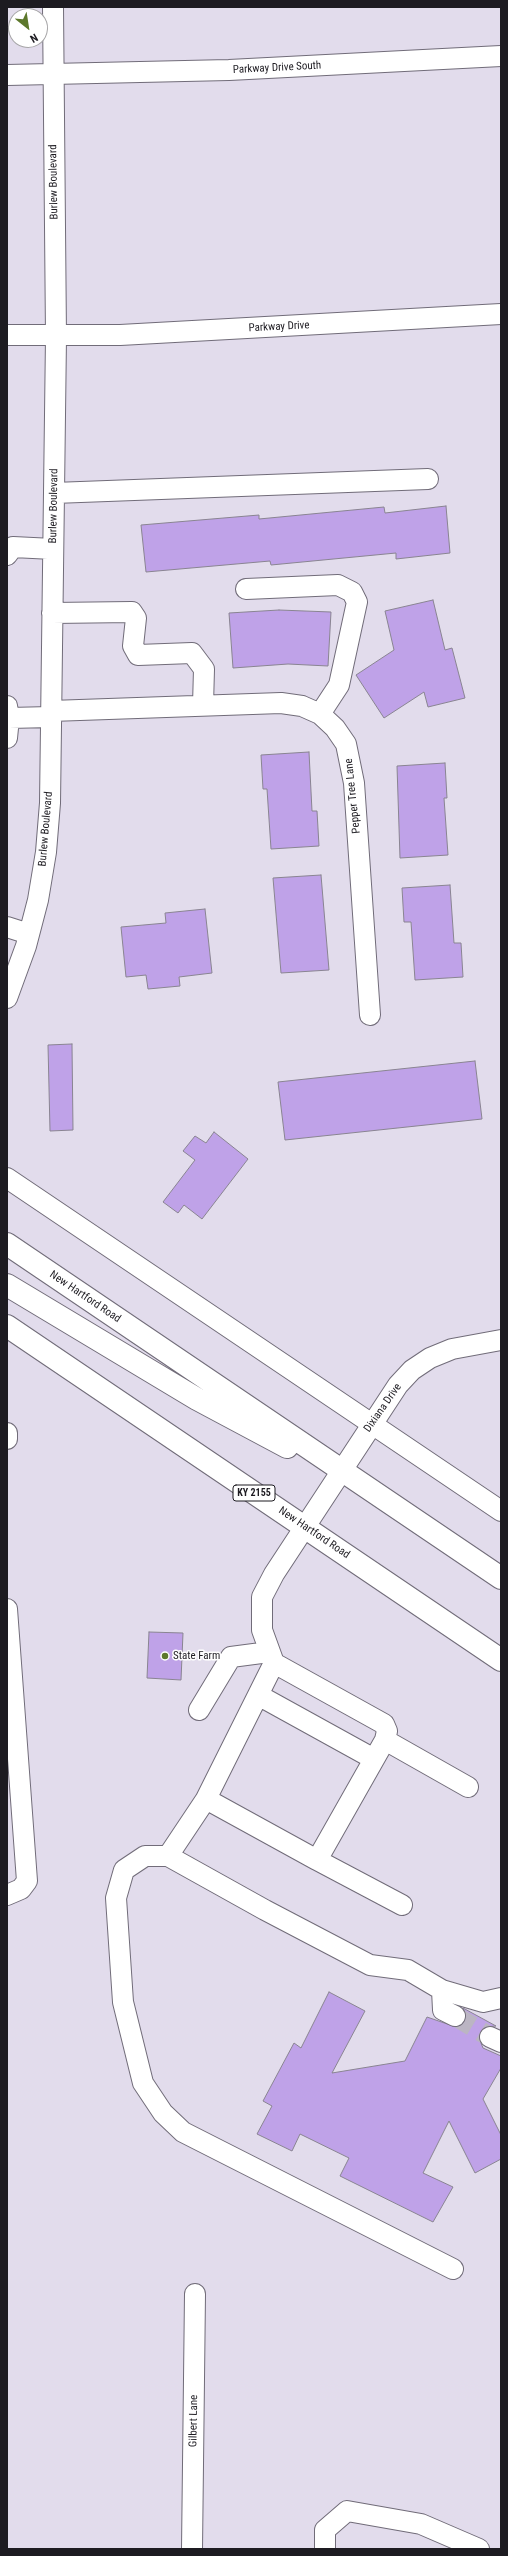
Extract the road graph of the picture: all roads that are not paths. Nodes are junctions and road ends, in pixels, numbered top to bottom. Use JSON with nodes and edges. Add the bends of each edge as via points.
{"nodes":[{"id":1,"x":53,"y":7,"type":"edge"},
{"id":2,"x":501,"y":56,"type":"edge"},
{"id":3,"x":7,"y":75,"type":"edge"},
{"id":4,"x":52,"y":75,"type":"junction"},
{"id":5,"x":501,"y":314,"type":"edge"},
{"id":6,"x":7,"y":335,"type":"edge"},
{"id":7,"x":56,"y":337,"type":"junction"},
{"id":8,"x":428,"y":479,"type":"dead end"},
{"id":9,"x":54,"y":493,"type":"junction"},
{"id":10,"x":9,"y":547,"type":"edge"},
{"id":11,"x":53,"y":549,"type":"junction"},
{"id":12,"x":246,"y":589,"type":"dead end"},
{"id":13,"x":52,"y":614,"type":"junction"},
{"id":14,"x":203,"y":705,"type":"junction"},
{"id":15,"x":8,"y":712,"type":"edge"},
{"id":16,"x":51,"y":714,"type":"junction"},
{"id":17,"x":320,"y":714,"type":"junction"},
{"id":18,"x":7,"y":738,"type":"edge"},
{"id":19,"x":7,"y":927,"type":"edge"},
{"id":20,"x":29,"y":934,"type":"junction"},
{"id":21,"x":7,"y":998,"type":"edge"},
{"id":22,"x":370,"y":1015,"type":"dead end"},
{"id":23,"x":7,"y":1178,"type":"edge"},
{"id":24,"x":7,"y":1244,"type":"edge"},
{"id":25,"x":7,"y":1285,"type":"edge"},
{"id":26,"x":7,"y":1326,"type":"edge"},
{"id":27,"x":501,"y":1340,"type":"edge"},
{"id":28,"x":372,"y":1423,"type":"junction"},
{"id":29,"x":7,"y":1433,"type":"edge"},
{"id":30,"x":7,"y":1439,"type":"edge"},
{"id":31,"x":342,"y":1470,"type":"junction"},
{"id":32,"x":501,"y":1511,"type":"edge"},
{"id":33,"x":305,"y":1528,"type":"junction"},
{"id":34,"x":501,"y":1578,"type":"edge"},
{"id":35,"x":7,"y":1609,"type":"edge"},
{"id":36,"x":271,"y":1657,"type":"junction"},
{"id":37,"x":501,"y":1660,"type":"edge"},
{"id":38,"x":258,"y":1695,"type":"junction"},
{"id":39,"x":199,"y":1710,"type":"dead end"},
{"id":40,"x":385,"y":1740,"type":"junction"},
{"id":41,"x":374,"y":1759,"type":"junction"},
{"id":42,"x":468,"y":1787,"type":"dead end"},
{"id":43,"x":206,"y":1799,"type":"junction"},
{"id":44,"x":168,"y":1856,"type":"junction"},
{"id":45,"x":317,"y":1860,"type":"junction"},
{"id":46,"x":7,"y":1895,"type":"edge"},
{"id":47,"x":402,"y":1905,"type":"dead end"},
{"id":48,"x":442,"y":1990,"type":"junction"},
{"id":49,"x":501,"y":1998,"type":"edge"},
{"id":50,"x":455,"y":2016,"type":"tunnel mouth"},
{"id":51,"x":453,"y":2269,"type":"dead end"},
{"id":52,"x":195,"y":2294,"type":"dead end"},
{"id":53,"x":192,"y":2549,"type":"edge"},
{"id":54,"x":325,"y":2549,"type":"edge"},
{"id":55,"x":479,"y":2549,"type":"edge"}],
"edges":[{"from":1,"to":4,"type":"street","name":"Burlew Boulevard"},
{"from":2,"to":4,"type":"street","name":"Parkway Drive South","via":[[229,70]]},
{"from":3,"to":4,"type":"street","name":"Parkway Drive South"},
{"from":4,"to":7,"type":"street","name":"Burlew Boulevard"},
{"from":5,"to":7,"type":"street","name":"Parkway Drive","via":[[120,336]]},
{"from":6,"to":7,"type":"street","name":"Parkway Drive"},
{"from":7,"to":9,"type":"street","name":"Burlew Boulevard"},
{"from":8,"to":9,"type":"street"},
{"from":9,"to":11,"type":"street","name":"Burlew Boulevard"},
{"from":10,"to":11,"type":"street"},
{"from":11,"to":13,"type":"street","name":"Burlew Boulevard"},
{"from":12,"to":17,"type":"street","via":[[338,584],[352,592],[357,602],[339,686]]},
{"from":13,"to":14,"type":"street","via":[[132,612],[136,618],[133,646],[138,655],[192,653],[204,669]]},
{"from":13,"to":16,"type":"street","name":"Burlew Boulevard"},
{"from":14,"to":16,"type":"street","name":"Pepper Tree Lane"},
{"from":14,"to":17,"type":"street","name":"Pepper Tree Lane","via":[[281,703],[302,706]]},
{"from":15,"to":16,"type":"street","name":"Pepper Tree Lane"},
{"from":15,"to":18,"type":"street"},
{"from":16,"to":20,"type":"street","name":"Burlew Boulevard","via":[[50,803],[46,852]]},
{"from":17,"to":22,"type":"street","name":"Pepper Tree Lane","via":[[335,728],[346,744],[352,763]]},
{"from":19,"to":20,"type":"street"},
{"from":20,"to":21,"type":"street","name":"Burlew Boulevard"},
{"from":23,"to":28,"type":"street"},
{"from":24,"to":31,"type":"main road","name":"New Hartford Road"},
{"from":25,"to":31,"type":"main road","via":[[197,1399],[272,1440]]},
{"from":26,"to":33,"type":"main road","name":"New Hartford Road","number":"KY 2155"},
{"from":27,"to":28,"type":"street","name":"Dixiana Drive","via":[[452,1350],[430,1358],[412,1370],[398,1385]]},
{"from":28,"to":31,"type":"street","name":"Dixiana Drive"},
{"from":28,"to":32,"type":"street"},
{"from":29,"to":30,"type":"street"},
{"from":31,"to":33,"type":"street","name":"Dixiana Drive"},
{"from":31,"to":34,"type":"main road","name":"New Hartford Road"},
{"from":33,"to":36,"type":"street","name":"Dixiana Drive","via":[[262,1597],[262,1630]]},
{"from":33,"to":37,"type":"main road","name":"New Hartford Road","number":"KY 2155"},
{"from":35,"to":46,"type":"street","via":[[27,1881],[21,1889]]},
{"from":36,"to":38,"type":"street"},
{"from":36,"to":39,"type":"street","via":[[231,1657]]},
{"from":36,"to":40,"type":"street","via":[[384,1724],[387,1731]]},
{"from":38,"to":41,"type":"street"},
{"from":38,"to":43,"type":"street"},
{"from":40,"to":41,"type":"street"},
{"from":40,"to":42,"type":"street"},
{"from":41,"to":45,"type":"street"},
{"from":43,"to":44,"type":"street"},
{"from":43,"to":45,"type":"street"},
{"from":44,"to":48,"type":"street","via":[[370,1965],[408,1970]]},
{"from":44,"to":51,"type":"street","via":[[145,1856],[124,1870],[116,1898],[124,2002],[143,2083],[164,2113],[183,2132]]},
{"from":45,"to":47,"type":"street"},
{"from":48,"to":49,"type":"street","via":[[483,2002]]},
{"from":48,"to":50,"type":"street","via":[[443,2010]]},
{"from":52,"to":53,"type":"street","name":"Gilbert Lane"},
{"from":54,"to":55,"type":"street","via":[[325,2530],[347,2511],[421,2524]]}]}
